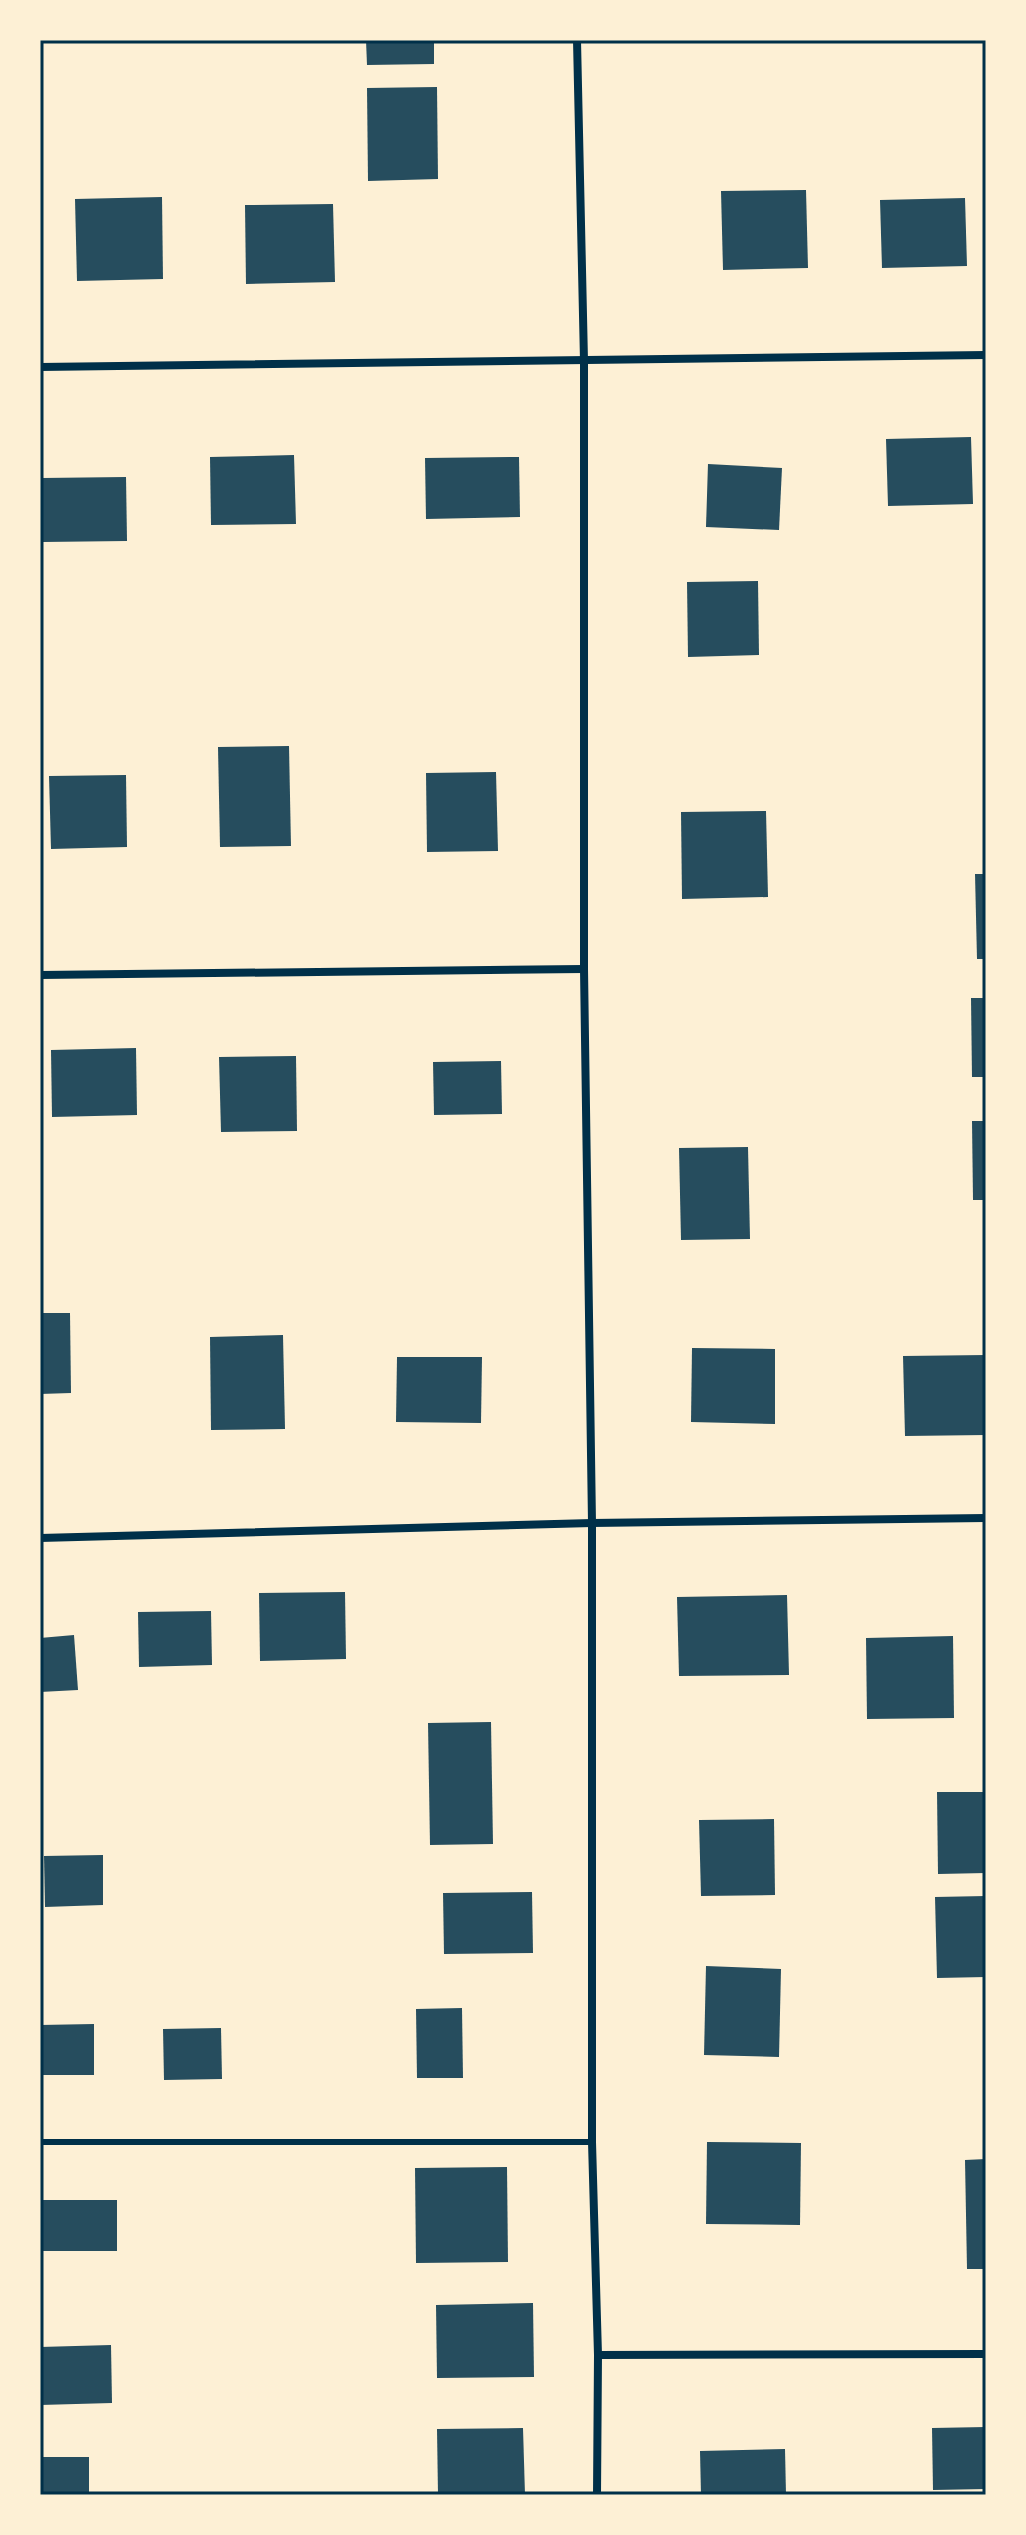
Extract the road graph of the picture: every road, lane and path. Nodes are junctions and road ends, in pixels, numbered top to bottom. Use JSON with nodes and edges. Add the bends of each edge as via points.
{"nodes":[{"id":1,"x":577,"y":40,"type":"edge"},
{"id":2,"x":986,"y":355,"type":"edge"},
{"id":3,"x":584,"y":361,"type":"junction"},
{"id":4,"x":40,"y":367,"type":"edge"},
{"id":5,"x":584,"y":969,"type":"junction"},
{"id":6,"x":40,"y":975,"type":"edge"},
{"id":7,"x":986,"y":1518,"type":"edge"},
{"id":8,"x":592,"y":1523,"type":"junction"},
{"id":9,"x":40,"y":1538,"type":"edge"},
{"id":10,"x":40,"y":2142,"type":"edge"},
{"id":11,"x":592,"y":2142,"type":"junction"},
{"id":12,"x":986,"y":2354,"type":"edge"},
{"id":13,"x":598,"y":2355,"type":"junction"},
{"id":14,"x":597,"y":2495,"type":"edge"}],
"edges":[{"from":1,"to":3,"type":"street"},
{"from":2,"to":3,"type":"street"},
{"from":3,"to":4,"type":"street"},
{"from":3,"to":5,"type":"street"},
{"from":5,"to":6,"type":"street"},
{"from":5,"to":8,"type":"street"},
{"from":7,"to":8,"type":"street"},
{"from":8,"to":9,"type":"street"},
{"from":8,"to":11,"type":"street"},
{"from":10,"to":11,"type":"lane"},
{"from":11,"to":13,"type":"street"},
{"from":12,"to":13,"type":"street"},
{"from":13,"to":14,"type":"street"}]}
